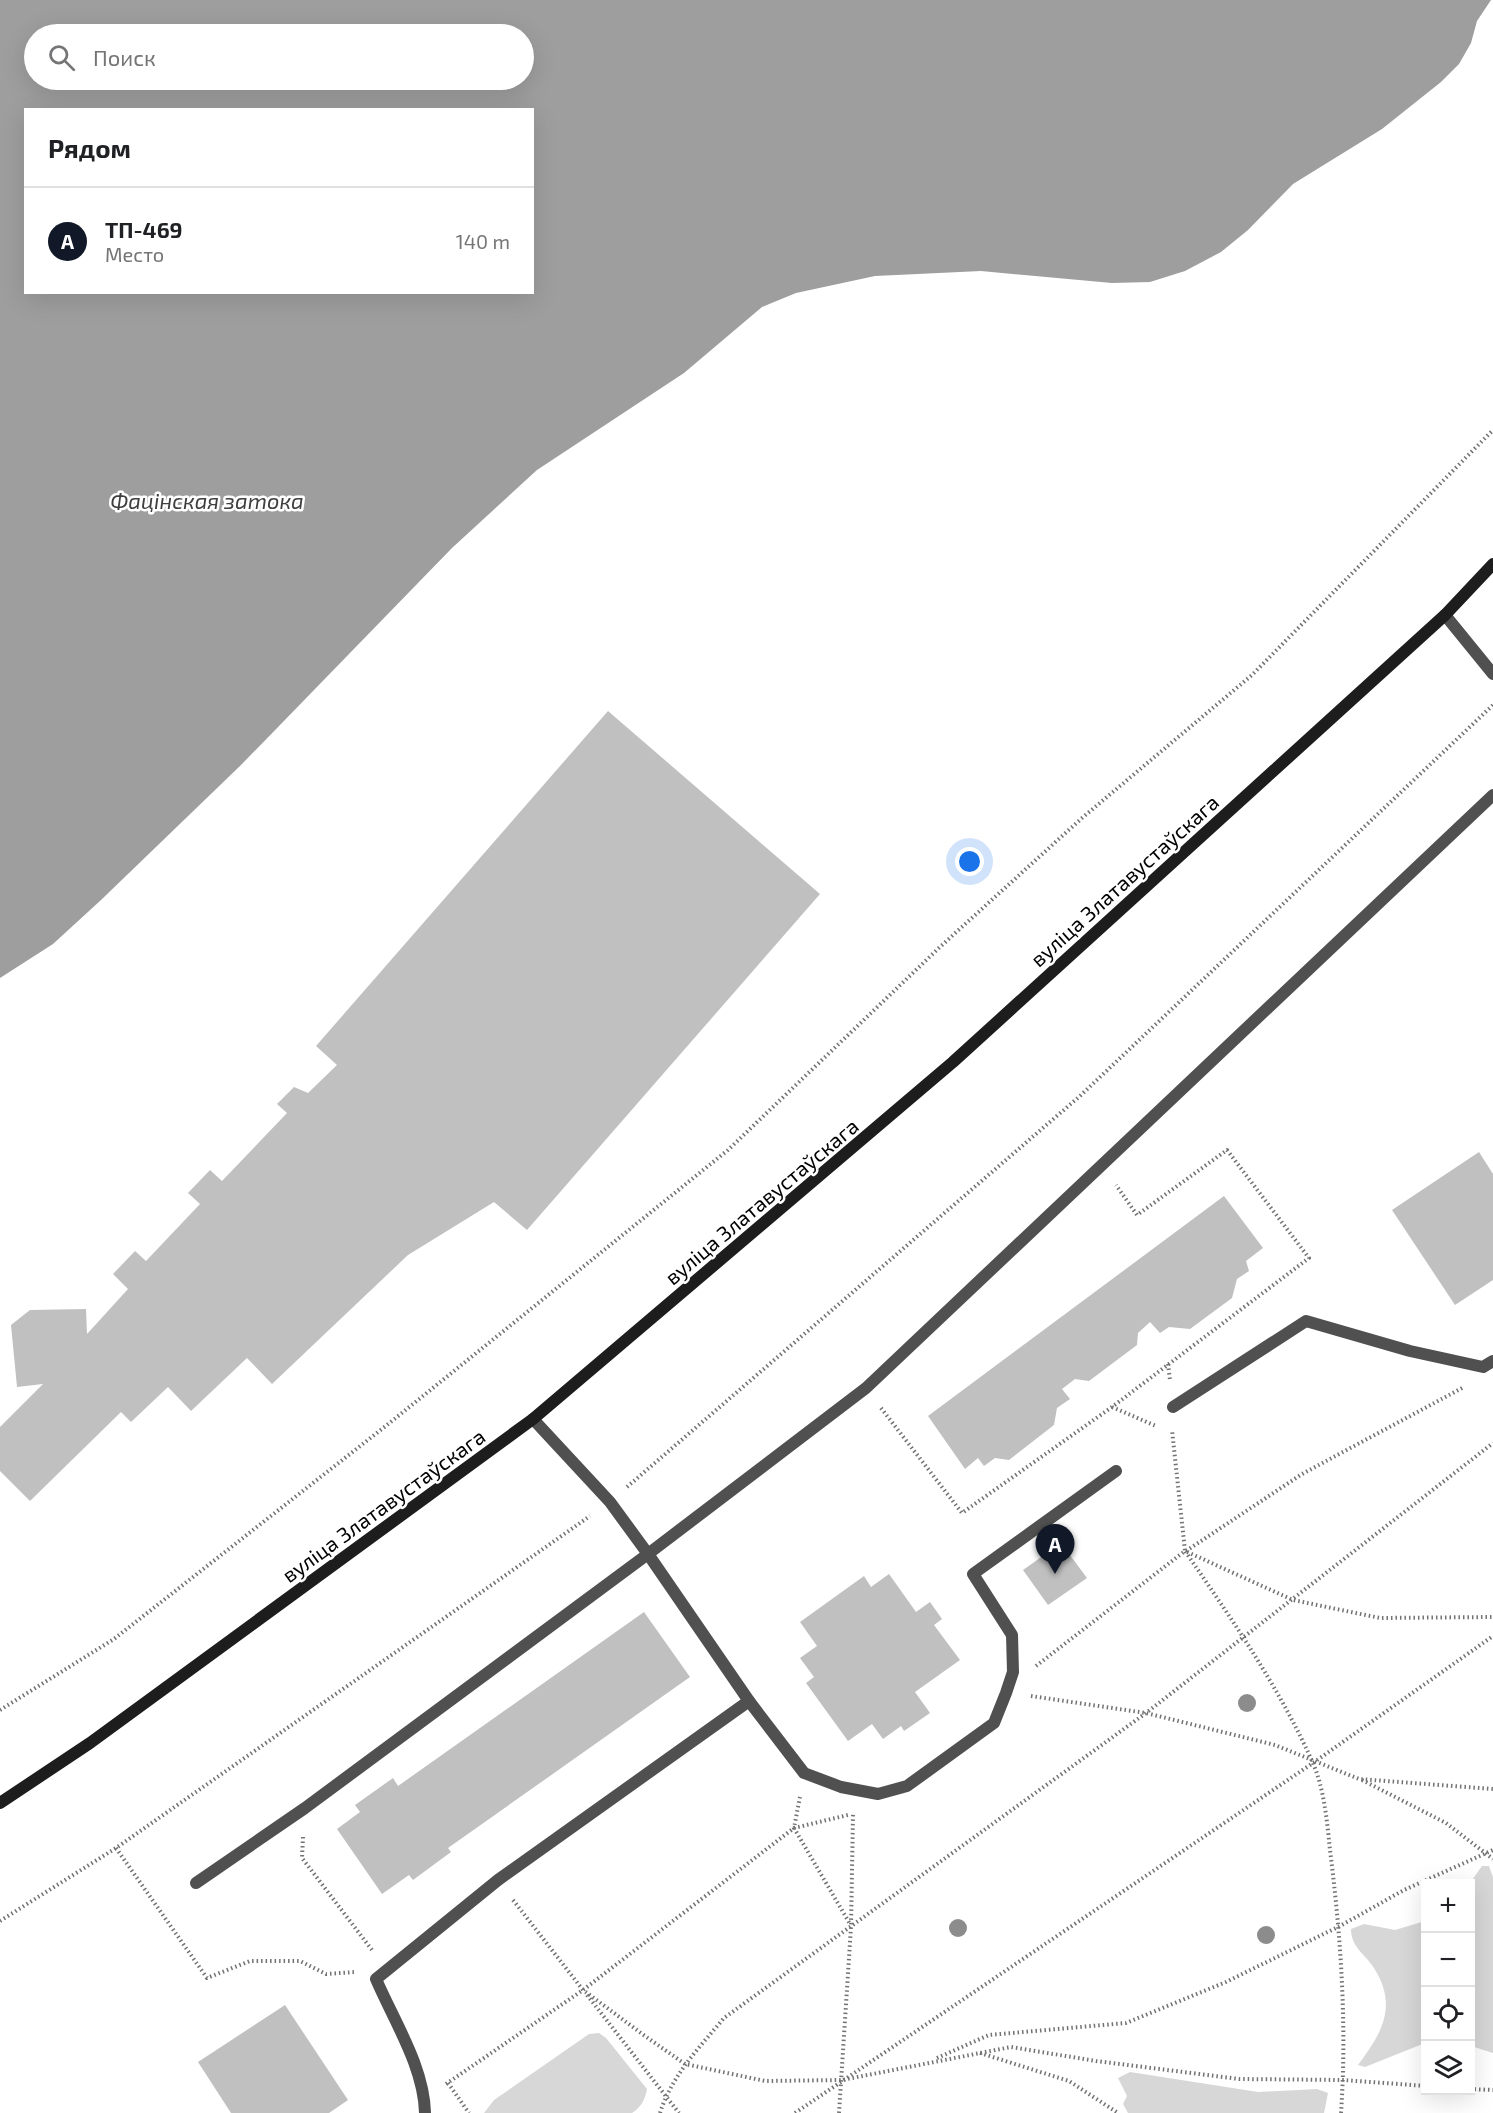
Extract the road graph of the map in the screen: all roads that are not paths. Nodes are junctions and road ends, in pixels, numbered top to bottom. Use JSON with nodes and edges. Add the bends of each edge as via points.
{"nodes":[{"id":1,"x":1493,"y":564,"type":"edge"},
{"id":2,"x":1445,"y":615,"type":"junction"},
{"id":3,"x":1493,"y":674,"type":"edge"},
{"id":4,"x":1493,"y":795,"type":"edge"},
{"id":5,"x":1493,"y":1361,"type":"edge"},
{"id":6,"x":1173,"y":1407,"type":"road end"},
{"id":7,"x":533,"y":1419,"type":"junction"},
{"id":8,"x":1116,"y":1471,"type":"dead end"},
{"id":9,"x":648,"y":1554,"type":"junction"},
{"id":10,"x":749,"y":1701,"type":"junction"},
{"id":11,"x":0,"y":1803,"type":"edge"},
{"id":12,"x":196,"y":1883,"type":"dead end"},
{"id":13,"x":425,"y":2113,"type":"edge"}],
"edges":[{"from":1,"to":2,"type":"street","name":"вуліца Златавустаўскага"},
{"from":2,"to":3,"type":"lane"},
{"from":2,"to":7,"type":"street","name":"вуліца Златавустаўскага","via":[[953,1062]]},
{"from":4,"to":9,"type":"lane","via":[[866,1388]]},
{"from":5,"to":6,"type":"lane","via":[[1483,1367],[1410,1352],[1306,1321]]},
{"from":7,"to":9,"type":"lane","via":[[610,1502]]},
{"from":7,"to":11,"type":"street","name":"вуліца Златавустаўскага","via":[[90,1743]]},
{"from":8,"to":10,"type":"lane","via":[[973,1574],[1012,1635],[1013,1672],[994,1723],[907,1786],[878,1794],[849,1789],[804,1773]]},
{"from":9,"to":10,"type":"lane"},
{"from":9,"to":12,"type":"lane","via":[[305,1808]]},
{"from":10,"to":13,"type":"lane","via":[[498,1880],[376,1979],[420,2078]]}]}
